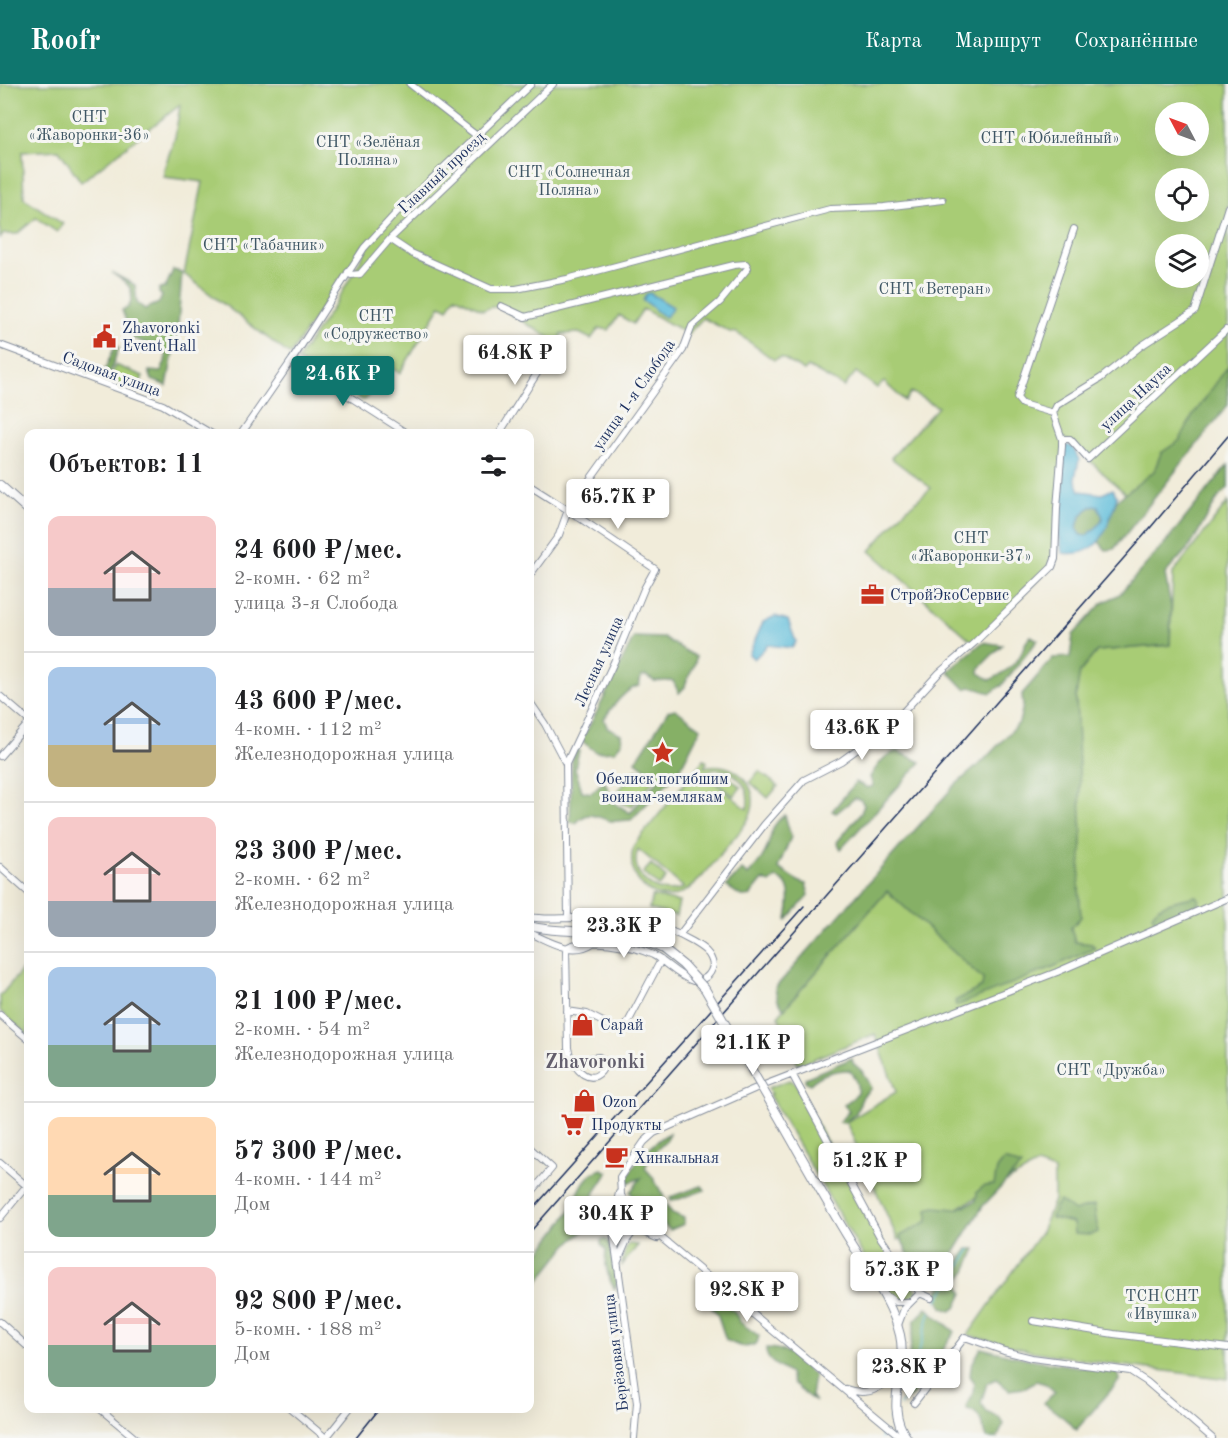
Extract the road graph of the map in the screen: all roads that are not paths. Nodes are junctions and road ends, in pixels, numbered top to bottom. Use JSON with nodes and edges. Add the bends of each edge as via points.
{"nodes":[{"id":1,"x":410,"y":84,"type":"edge"},
{"id":2,"x":531,"y":84,"type":"edge"},
{"id":3,"x":553,"y":84,"type":"edge"},
{"id":4,"x":477,"y":136,"type":"junction"},
{"id":5,"x":942,"y":200,"type":"dead end"},
{"id":6,"x":1228,"y":207,"type":"edge"},
{"id":7,"x":1074,"y":229,"type":"dead end"},
{"id":8,"x":390,"y":239,"type":"junction"},
{"id":9,"x":348,"y":272,"type":"junction"},
{"id":10,"x":501,"y":306,"type":"dead end"},
{"id":11,"x":1226,"y":330,"type":"dead end"},
{"id":12,"x":0,"y":345,"type":"edge"},
{"id":13,"x":552,"y":351,"type":"dead end"},
{"id":14,"x":292,"y":360,"type":"junction"},
{"id":15,"x":1053,"y":413,"type":"junction"},
{"id":16,"x":204,"y":429,"type":"edge"},
{"id":17,"x":244,"y":429,"type":"edge"},
{"id":18,"x":400,"y":429,"type":"edge"},
{"id":19,"x":502,"y":429,"type":"edge"},
{"id":20,"x":1062,"y":439,"type":"junction"},
{"id":21,"x":0,"y":485,"type":"edge"},
{"id":22,"x":534,"y":489,"type":"edge"},
{"id":23,"x":24,"y":506,"type":"edge"},
{"id":24,"x":568,"y":510,"type":"junction"},
{"id":25,"x":534,"y":569,"type":"edge"},
{"id":26,"x":0,"y":696,"type":"edge"},
{"id":27,"x":534,"y":708,"type":"edge"},
{"id":28,"x":24,"y":718,"type":"edge"},
{"id":29,"x":24,"y":727,"type":"edge"},
{"id":30,"x":0,"y":756,"type":"edge"},
{"id":31,"x":566,"y":764,"type":"junction"},
{"id":32,"x":0,"y":867,"type":"edge"},
{"id":33,"x":24,"y":888,"type":"edge"},
{"id":34,"x":1228,"y":898,"type":"edge"},
{"id":35,"x":534,"y":917,"type":"edge"},
{"id":36,"x":568,"y":918,"type":"junction"},
{"id":37,"x":534,"y":927,"type":"edge"},
{"id":38,"x":680,"y":934,"type":"junction"},
{"id":39,"x":534,"y":935,"type":"edge"},
{"id":40,"x":566,"y":948,"type":"junction"},
{"id":41,"x":661,"y":960,"type":"junction"},
{"id":42,"x":567,"y":1011,"type":"junction"},
{"id":43,"x":0,"y":1015,"type":"edge"},
{"id":44,"x":24,"y":1036,"type":"edge"},
{"id":45,"x":571,"y":1060,"type":"junction"},
{"id":46,"x":792,"y":1074,"type":"junction"},
{"id":47,"x":534,"y":1152,"type":"edge"},
{"id":48,"x":0,"y":1163,"type":"edge"},
{"id":49,"x":24,"y":1183,"type":"edge"},
{"id":50,"x":620,"y":1188,"type":"junction"},
{"id":51,"x":534,"y":1189,"type":"edge"},
{"id":52,"x":24,"y":1191,"type":"edge"},
{"id":53,"x":632,"y":1213,"type":"junction"},
{"id":54,"x":614,"y":1216,"type":"junction"},
{"id":55,"x":0,"y":1218,"type":"edge"},
{"id":56,"x":612,"y":1228,"type":"junction"},
{"id":57,"x":632,"y":1233,"type":"junction"},
{"id":58,"x":668,"y":1243,"type":"junction"},
{"id":59,"x":618,"y":1264,"type":"junction"},
{"id":60,"x":882,"y":1293,"type":"junction"},
{"id":61,"x":920,"y":1293,"type":"junction"},
{"id":62,"x":931,"y":1298,"type":"dead end"},
{"id":63,"x":909,"y":1302,"type":"junction"},
{"id":64,"x":1033,"y":1321,"type":"dead end"},
{"id":65,"x":0,"y":1322,"type":"edge"},
{"id":66,"x":898,"y":1325,"type":"junction"},
{"id":67,"x":24,"y":1343,"type":"edge"},
{"id":68,"x":1228,"y":1348,"type":"edge"},
{"id":69,"x":901,"y":1366,"type":"junction"},
{"id":70,"x":840,"y":1386,"type":"junction"},
{"id":71,"x":914,"y":1403,"type":"dead end"},
{"id":72,"x":105,"y":1413,"type":"edge"},
{"id":73,"x":296,"y":1413,"type":"edge"},
{"id":74,"x":346,"y":1413,"type":"edge"},
{"id":75,"x":135,"y":1438,"type":"edge"},
{"id":76,"x":326,"y":1438,"type":"edge"},
{"id":77,"x":634,"y":1438,"type":"edge"},
{"id":78,"x":902,"y":1438,"type":"edge"},
{"id":79,"x":907,"y":1438,"type":"edge"},
{"id":80,"x":1212,"y":1438,"type":"edge"}],
"edges":[{"from":1,"to":4,"type":"street"},
{"from":2,"to":4,"type":"street"},
{"from":3,"to":8,"type":"street","name":"Главный проезд"},
{"from":4,"to":9,"type":"street","via":[[397,212]]},
{"from":5,"to":8,"type":"street","via":[[830,209],[516,289],[491,289],[411,253]]},
{"from":6,"to":15,"type":"street","via":[[1195,311],[1101,378],[1060,402]]},
{"from":7,"to":15,"type":"street","via":[[1017,398],[1022,404]]},
{"from":8,"to":9,"type":"street","name":"Главный проезд","via":[[360,274]]},
{"from":9,"to":14,"type":"street"},
{"from":10,"to":24,"type":"street","name":"улица 1-я Слобода","via":[[525,317],[734,265],[746,264],[748,268],[720,302],[692,326],[683,350]]},
{"from":11,"to":20,"type":"street","name":"улица Наука","via":[[1088,459],[1070,439]]},
{"from":12,"to":16,"type":"street","name":"Садовая улица","via":[[163,405]]},
{"from":13,"to":19,"type":"street"},
{"from":14,"to":17,"type":"street"},
{"from":14,"to":18,"type":"street"},
{"from":15,"to":20,"type":"street"},
{"from":20,"to":38,"type":"street","via":[[1054,564],[939,673],[892,724],[841,761],[804,780]]},
{"from":21,"to":23,"type":"main road"},
{"from":22,"to":24,"type":"street"},
{"from":24,"to":25,"type":"street","via":[[559,535]]},
{"from":24,"to":31,"type":"street","name":"Лесная улица","via":[[655,569]]},
{"from":26,"to":28,"type":"street"},
{"from":27,"to":31,"type":"street","name":"Лесная улица"},
{"from":29,"to":30,"type":"street"},
{"from":31,"to":36,"type":"street","name":"Лесная улица"},
{"from":32,"to":33,"type":"street"},
{"from":34,"to":46,"type":"street","via":[[1058,972]]},
{"from":35,"to":36,"type":"street"},
{"from":36,"to":38,"type":"street","via":[[638,921]]},
{"from":37,"to":60,"type":"main road","bridge":true,"via":[[618,934],[645,941],[663,949],[688,970],[705,989]]},
{"from":38,"to":41,"type":"street","via":[[709,954],[712,971],[703,980],[693,981]]},
{"from":39,"to":40,"type":"street"},
{"from":40,"to":41,"type":"street","via":[[581,942],[593,943],[635,949]]},
{"from":40,"to":42,"type":"street"},
{"from":41,"to":42,"type":"street","via":[[624,1030],[587,1014]]},
{"from":42,"to":45,"type":"street"},
{"from":43,"to":44,"type":"street"},
{"from":45,"to":45,"type":"street","via":[[599,1057],[606,1062],[591,1078]]},
{"from":46,"to":50,"type":"street","via":[[654,1133],[624,1169]]},
{"from":46,"to":61,"type":"street","via":[[880,1237]]},
{"from":47,"to":51,"type":"street","via":[[552,1168]]},
{"from":48,"to":49,"type":"street"},
{"from":50,"to":53,"type":"street"},
{"from":50,"to":54,"type":"street"},
{"from":52,"to":55,"type":"street"},
{"from":53,"to":54,"type":"street"},
{"from":53,"to":57,"type":"street","via":[[637,1222]]},
{"from":53,"to":58,"type":"street"},
{"from":54,"to":56,"type":"street"},
{"from":56,"to":57,"type":"street","via":[[621,1236]]},
{"from":56,"to":59,"type":"street","name":"Берёзовая улица"},
{"from":57,"to":58,"type":"street","via":[[646,1233]]},
{"from":57,"to":59,"type":"street"},
{"from":58,"to":70,"type":"street"},
{"from":59,"to":77,"type":"street","name":"Берёзовая улица","via":[[637,1403]]},
{"from":60,"to":63,"type":"street","via":[[896,1302]]},
{"from":60,"to":66,"type":"main road"},
{"from":61,"to":62,"type":"street"},
{"from":61,"to":63,"type":"street"},
{"from":63,"to":66,"type":"street"},
{"from":64,"to":68,"type":"street"},
{"from":65,"to":67,"type":"street"},
{"from":66,"to":69,"type":"main road"},
{"from":69,"to":70,"type":"street","via":[[872,1392],[856,1393]]},
{"from":69,"to":79,"type":"main road","via":[[896,1408]]},
{"from":70,"to":78,"type":"street"},
{"from":71,"to":80,"type":"street","via":[[965,1337],[1032,1358],[1130,1371]]},
{"from":72,"to":75,"type":"street"},
{"from":73,"to":76,"type":"street"},
{"from":74,"to":76,"type":"street"}]}
